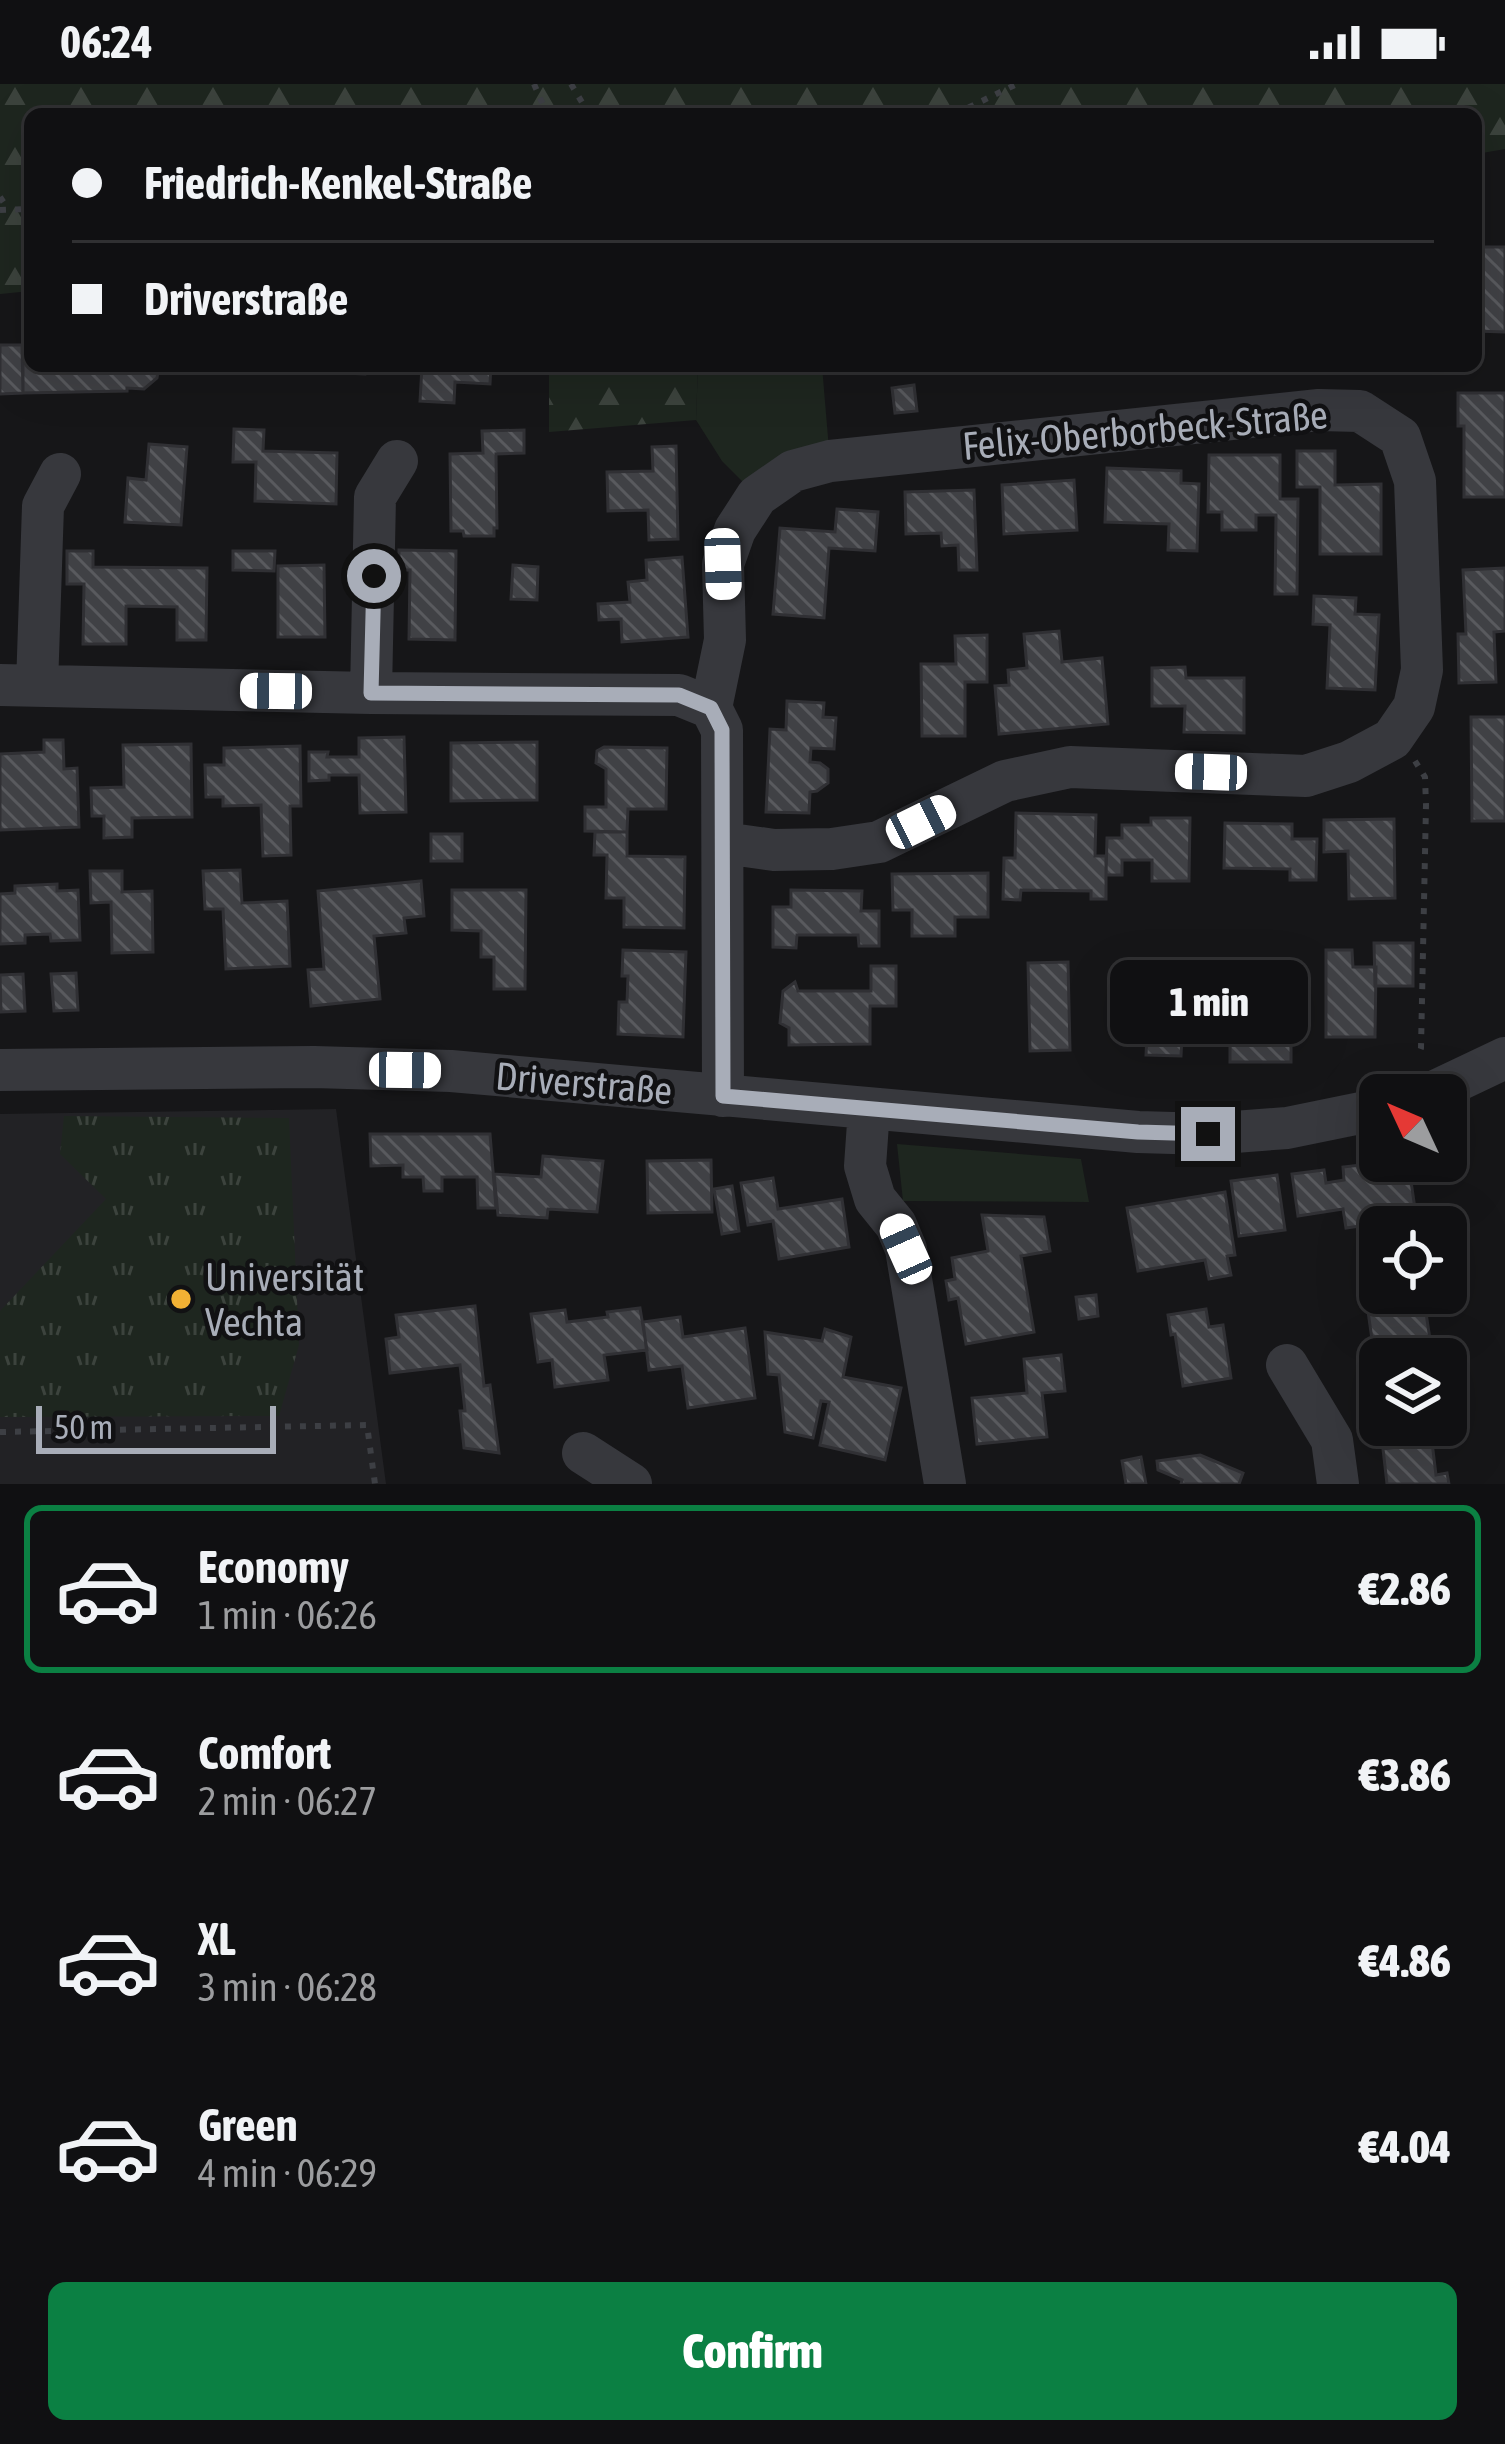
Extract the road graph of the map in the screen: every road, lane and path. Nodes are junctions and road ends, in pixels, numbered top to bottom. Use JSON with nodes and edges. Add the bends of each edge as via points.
{"nodes":[{"id":1,"x":1016,"y":84,"type":"edge"},
{"id":2,"x":967,"y":108,"type":"edge"},
{"id":3,"x":0,"y":196,"type":"edge"},
{"id":4,"x":4,"y":210,"type":"edge"},
{"id":5,"x":397,"y":460,"type":"dead end"},
{"id":6,"x":60,"y":474,"type":"dead end"},
{"id":7,"x":19,"y":686,"type":"edge"},
{"id":8,"x":371,"y":693,"type":"junction"},
{"id":9,"x":711,"y":708,"type":"junction"},
{"id":10,"x":1392,"y":739,"type":"junction"},
{"id":11,"x":724,"y":843,"type":"junction"},
{"id":12,"x":1505,"y":1058,"type":"edge"},
{"id":13,"x":0,"y":1070,"type":"edge"},
{"id":14,"x":1422,"y":1074,"type":"edge"},
{"id":15,"x":1442,"y":1074,"type":"edge"},
{"id":16,"x":723,"y":1096,"type":"junction"},
{"id":17,"x":869,"y":1108,"type":"junction"},
{"id":18,"x":1359,"y":1113,"type":"edge"},
{"id":19,"x":1287,"y":1365,"type":"dead end"},
{"id":20,"x":0,"y":1432,"type":"edge"},
{"id":21,"x":583,"y":1453,"type":"dead end"},
{"id":22,"x":375,"y":1484,"type":"edge"},
{"id":23,"x":632,"y":1484,"type":"edge"},
{"id":24,"x":944,"y":1484,"type":"edge"},
{"id":25,"x":1338,"y":1484,"type":"edge"}],
"edges":[{"from":1,"to":2,"type":"path"},
{"from":3,"to":4,"type":"path"},
{"from":5,"to":8,"type":"street","via":[[375,497]]},
{"from":6,"to":7,"type":"street","via":[[44,506]]},
{"from":7,"to":8,"type":"street"},
{"from":8,"to":9,"type":"street","via":[[679,695]]},
{"from":9,"to":10,"type":"street","name":"Felix-Oberborbeck-Straße","via":[[725,640],[723,564],[757,496],[793,471],[923,451],[1360,411],[1400,437],[1415,481],[1422,670],[1414,706]]},
{"from":9,"to":11,"type":"street","via":[[722,730]]},
{"from":10,"to":11,"type":"street","via":[[1306,776],[1070,767],[1005,782],[879,842],[774,850]]},
{"from":10,"to":14,"type":"path","via":[[1425,777]]},
{"from":11,"to":16,"type":"street"},
{"from":12,"to":15,"type":"street"},
{"from":13,"to":16,"type":"street","name":"Driverstraße","via":[[452,1070]]},
{"from":16,"to":17,"type":"street","name":"Driverstraße"},
{"from":17,"to":18,"type":"street","name":"Driverstraße","via":[[1208,1134]]},
{"from":17,"to":24,"type":"street","via":[[865,1166],[906,1249]]},
{"from":19,"to":25,"type":"street","via":[[1332,1440]]},
{"from":20,"to":22,"type":"path","via":[[367,1425]]},
{"from":21,"to":23,"type":"street"}]}
